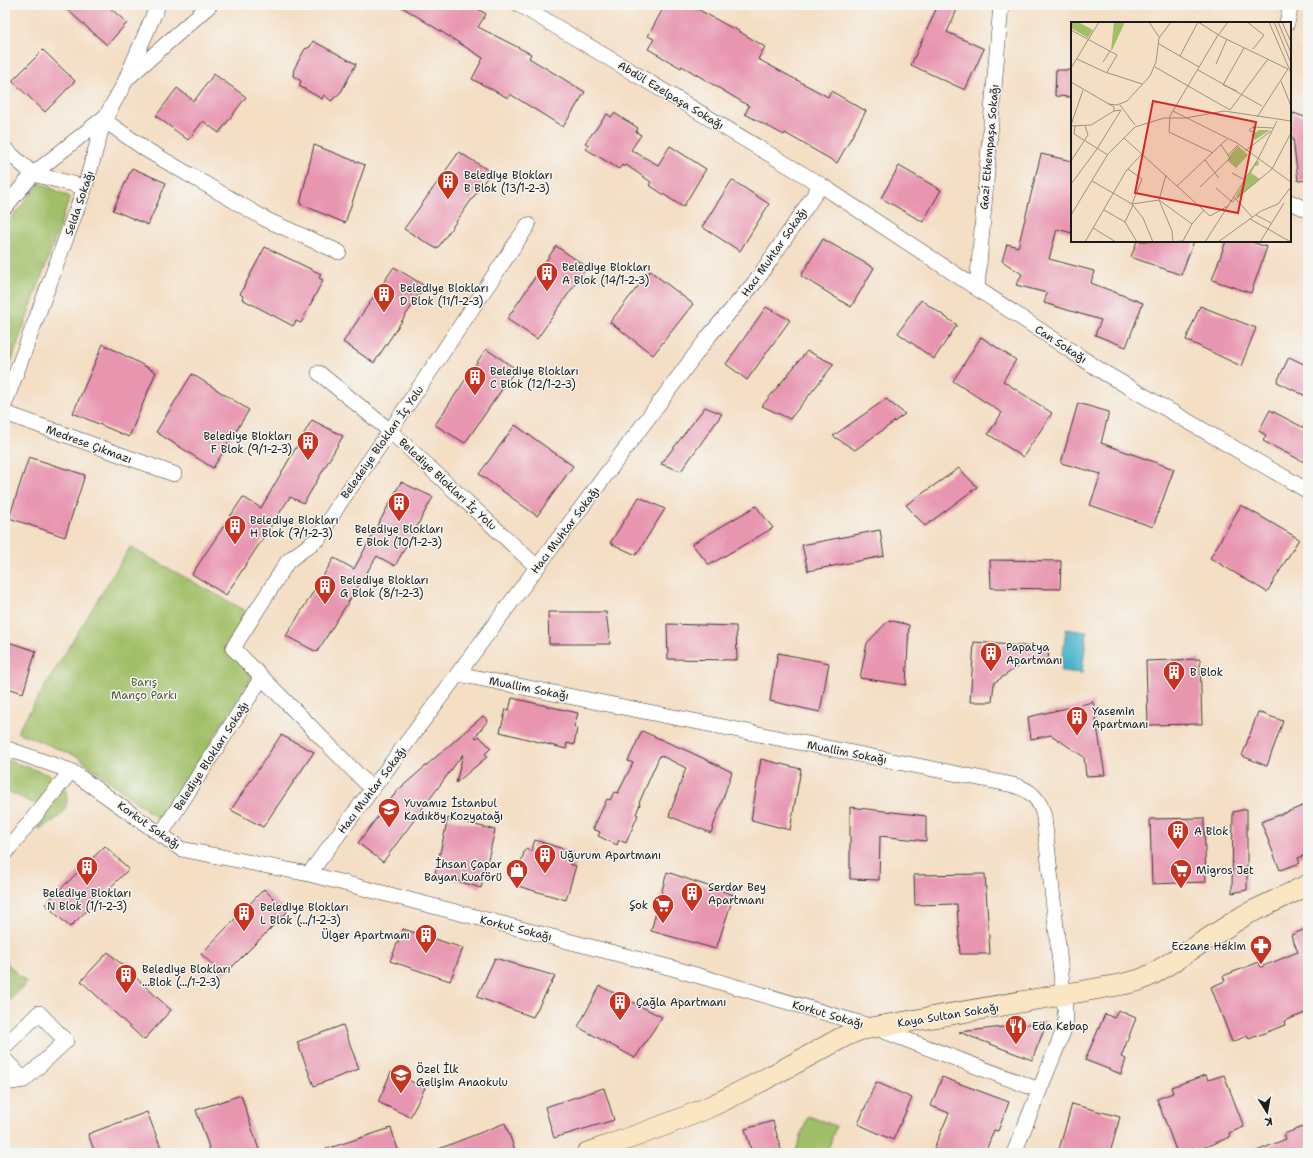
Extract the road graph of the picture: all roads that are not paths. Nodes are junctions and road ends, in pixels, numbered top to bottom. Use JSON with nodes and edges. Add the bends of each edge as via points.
{"nodes":[{"id":1,"x":158,"y":5,"type":"edge"},
{"id":2,"x":210,"y":5,"type":"edge"},
{"id":3,"x":520,"y":5,"type":"edge"},
{"id":4,"x":1001,"y":5,"type":"edge"},
{"id":5,"x":1291,"y":5,"type":"edge"},
{"id":6,"x":1287,"y":22,"type":"edge"},
{"id":7,"x":126,"y":79,"type":"junction"},
{"id":8,"x":105,"y":118,"type":"junction"},
{"id":9,"x":5,"y":149,"type":"edge"},
{"id":10,"x":33,"y":174,"type":"junction"},
{"id":11,"x":821,"y":185,"type":"junction"},
{"id":12,"x":85,"y":187,"type":"junction"},
{"id":13,"x":1291,"y":202,"type":"edge"},
{"id":14,"x":5,"y":207,"type":"edge"},
{"id":15,"x":1308,"y":210,"type":"edge"},
{"id":16,"x":528,"y":225,"type":"dead end"},
{"id":17,"x":338,"y":252,"type":"dead end"},
{"id":18,"x":977,"y":288,"type":"junction"},
{"id":19,"x":319,"y":373,"type":"dead end"},
{"id":20,"x":5,"y":403,"type":"edge"},
{"id":21,"x":5,"y":413,"type":"edge"},
{"id":22,"x":390,"y":431,"type":"junction"},
{"id":23,"x":174,"y":474,"type":"dead end"},
{"id":24,"x":1308,"y":491,"type":"edge"},
{"id":25,"x":537,"y":567,"type":"junction"},
{"id":26,"x":458,"y":674,"type":"junction"},
{"id":27,"x":262,"y":677,"type":"junction"},
{"id":28,"x":5,"y":748,"type":"edge"},
{"id":29,"x":71,"y":771,"type":"junction"},
{"id":30,"x":372,"y":789,"type":"junction"},
{"id":31,"x":161,"y":834,"type":"junction"},
{"id":32,"x":5,"y":853,"type":"edge"},
{"id":33,"x":309,"y":874,"type":"junction"},
{"id":34,"x":1308,"y":885,"type":"edge"},
{"id":35,"x":1064,"y":995,"type":"junction"},
{"id":36,"x":873,"y":1027,"type":"junction"},
{"id":37,"x":5,"y":1046,"type":"edge"},
{"id":38,"x":5,"y":1060,"type":"edge"},
{"id":39,"x":24,"y":1080,"type":"junction"},
{"id":40,"x":5,"y":1083,"type":"edge"},
{"id":41,"x":1039,"y":1090,"type":"junction"},
{"id":42,"x":587,"y":1153,"type":"edge"},
{"id":43,"x":1014,"y":1153,"type":"edge"}],
"edges":[{"from":1,"to":7,"type":"street","name":"Selda Sokağı"},
{"from":2,"to":7,"type":"street"},
{"from":3,"to":11,"type":"street","name":"Abdül Ezelpaşa Sokağı"},
{"from":4,"to":18,"type":"street","name":"Gazi Ethempaşa Sokağı"},
{"from":5,"to":6,"type":"street"},
{"from":7,"to":8,"type":"street","name":"Selda Sokağı"},
{"from":8,"to":10,"type":"street"},
{"from":8,"to":12,"type":"street","name":"Selda Sokağı"},
{"from":8,"to":17,"type":"street","via":[[145,149],[267,220]]},
{"from":9,"to":10,"type":"street"},
{"from":10,"to":12,"type":"street"},
{"from":10,"to":14,"type":"street"},
{"from":11,"to":18,"type":"street","name":"Can Sokağı"},
{"from":11,"to":25,"type":"street","name":"Hacı Muhtar Sokağı","via":[[756,281],[709,336]]},
{"from":12,"to":20,"type":"street","name":"Selda Sokağı"},
{"from":13,"to":15,"type":"street"},
{"from":16,"to":22,"type":"street","name":"Beledeiye Blokları İç Yolu"},
{"from":18,"to":24,"type":"street","name":"Can Sokağı","via":[[1103,372]]},
{"from":19,"to":22,"type":"street","name":"Belediye Blokları İç Yolu"},
{"from":21,"to":23,"type":"street","name":"Medrese Çıkmazı"},
{"from":22,"to":25,"type":"street","name":"Belediye Blokları İç Yolu"},
{"from":22,"to":27,"type":"street","name":"Beledeiye Blokları İç Yolu","via":[[339,504],[319,538],[288,561],[233,648]]},
{"from":25,"to":26,"type":"street","name":"Hacı Muhtar Sokağı"},
{"from":26,"to":30,"type":"street","name":"Hacı Muhtar Sokağı"},
{"from":26,"to":35,"type":"street","name":"Muallim Sokağı","via":[[1025,789],[1038,801],[1044,817]]},
{"from":27,"to":30,"type":"street","name":"Beledeiye Blokları İç Yolu"},
{"from":27,"to":31,"type":"street","name":"Belediye Blokları Sokağı"},
{"from":28,"to":29,"type":"street","name":"Korkut Sokağı"},
{"from":29,"to":31,"type":"street","name":"Korkut Sokağı"},
{"from":29,"to":32,"type":"street"},
{"from":30,"to":33,"type":"street","name":"Hacı Muhtar Sokağı"},
{"from":31,"to":33,"type":"street","name":"Korkut Sokağı","via":[[181,848]]},
{"from":33,"to":36,"type":"street","name":"Korkut Sokağı","via":[[672,968]]},
{"from":34,"to":35,"type":"street","name":"Kaya Sultan Sokağı","via":[[1245,915],[1148,977]]},
{"from":35,"to":36,"type":"street","name":"Kaya Sultan Sokağı"},
{"from":35,"to":41,"type":"street","name":"Muallim Sokağı","via":[[1067,1015],[1065,1027]]},
{"from":36,"to":41,"type":"street","name":"Korkut Sokağı"},
{"from":36,"to":42,"type":"street","name":"Kaya Sultan Sokağı","via":[[847,1035],[708,1108]]},
{"from":37,"to":39,"type":"street","via":[[39,1013],[66,1041]]},
{"from":38,"to":39,"type":"street"},
{"from":39,"to":40,"type":"street"},
{"from":41,"to":43,"type":"street","name":"Muallim Sokağı"}]}
